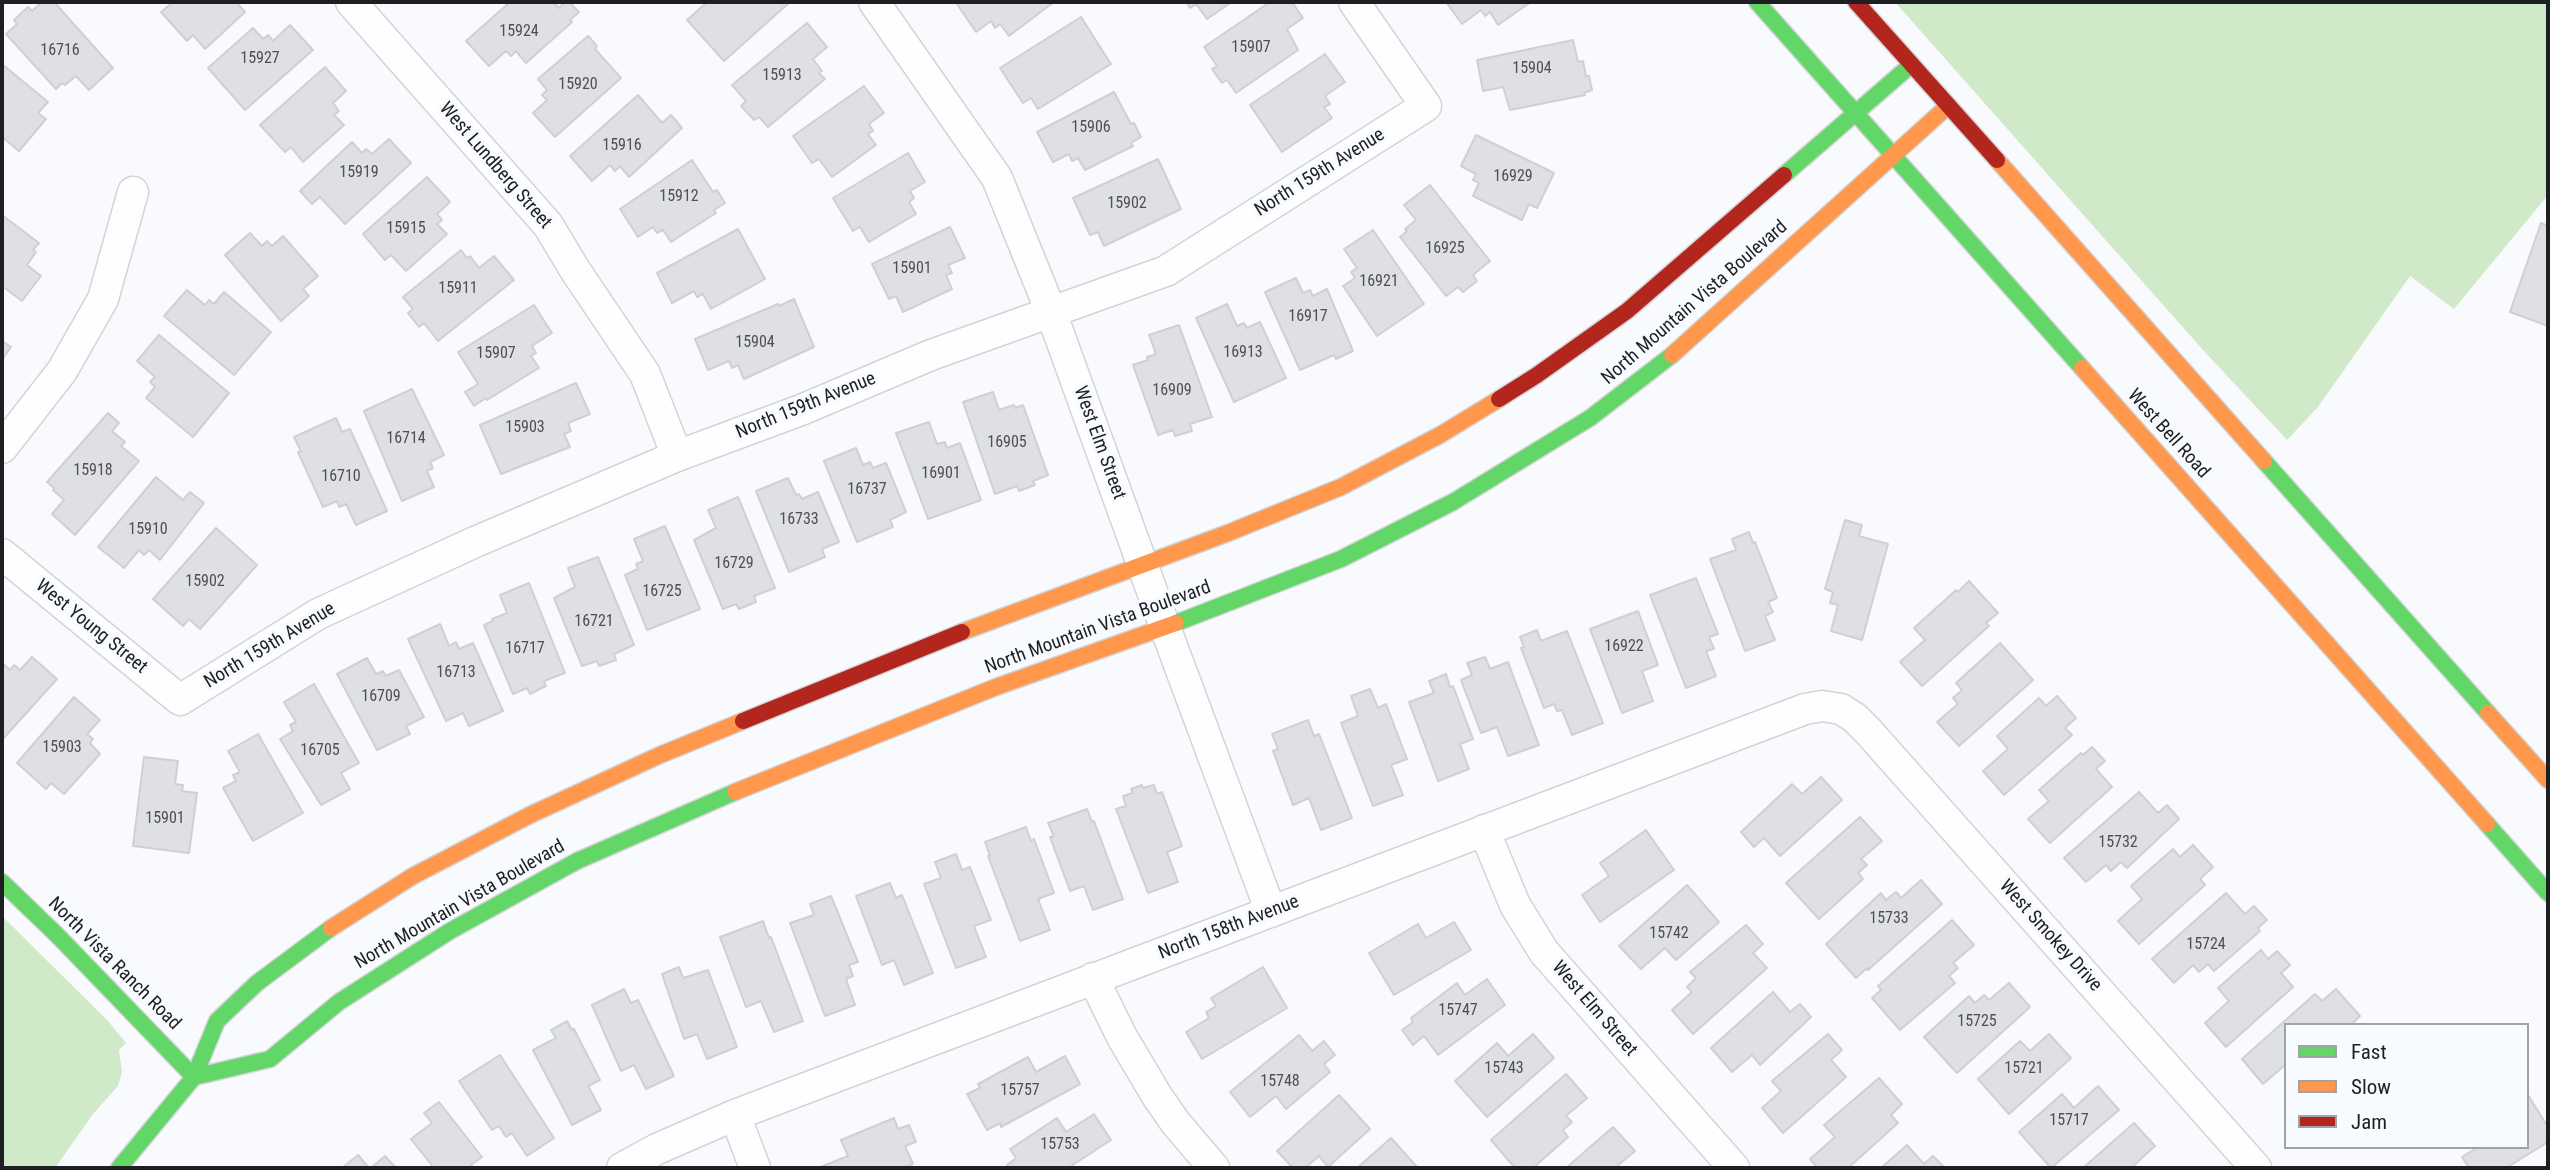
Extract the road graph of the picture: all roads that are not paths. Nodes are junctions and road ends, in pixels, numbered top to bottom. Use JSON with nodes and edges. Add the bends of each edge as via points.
{"nodes":[{"id":1,"x":351,"y":2,"type":"edge"},
{"id":2,"x":874,"y":2,"type":"edge"},
{"id":3,"x":1354,"y":2,"type":"edge"},
{"id":4,"x":1757,"y":2,"type":"edge"},
{"id":5,"x":1856,"y":2,"type":"edge"},
{"id":6,"x":1911,"y":65,"type":"junction"},
{"id":7,"x":1948,"y":106,"type":"junction"},
{"id":8,"x":1855,"y":113,"type":"junction"},
{"id":9,"x":1893,"y":156,"type":"junction"},
{"id":10,"x":133,"y":192,"type":"dead end"},
{"id":11,"x":1051,"y":312,"type":"junction"},
{"id":12,"x":2,"y":448,"type":"edge"},
{"id":13,"x":677,"y":456,"type":"junction"},
{"id":14,"x":2,"y":554,"type":"edge"},
{"id":15,"x":1143,"y":564,"type":"junction"},
{"id":16,"x":1165,"y":627,"type":"junction"},
{"id":17,"x":180,"y":700,"type":"joint"},
{"id":18,"x":1841,"y":709,"type":"joint"},
{"id":19,"x":2548,"y":780,"type":"edge"},
{"id":20,"x":1484,"y":830,"type":"junction"},
{"id":21,"x":2,"y":882,"type":"edge"},
{"id":22,"x":2548,"y":893,"type":"edge"},
{"id":23,"x":1271,"y":912,"type":"junction"},
{"id":24,"x":1093,"y":978,"type":"junction"},
{"id":25,"x":194,"y":1077,"type":"junction"},
{"id":26,"x":735,"y":1115,"type":"junction"},
{"id":27,"x":119,"y":1168,"type":"edge"},
{"id":28,"x":622,"y":1168,"type":"edge"},
{"id":29,"x":755,"y":1168,"type":"edge"},
{"id":30,"x":1214,"y":1168,"type":"edge"},
{"id":31,"x":1734,"y":1168,"type":"edge"},
{"id":32,"x":2256,"y":1168,"type":"edge"}],
"edges":[{"from":1,"to":13,"type":"street","name":"West Lundberg Street","via":[[548,225],[645,374]]},
{"from":2,"to":11,"type":"street","name":"West Elm Street","via":[[997,178]]},
{"from":3,"to":11,"type":"street","name":"North 159th Avenue","via":[[1426,106],[1166,271]]},
{"from":4,"to":8,"type":"street","name":"West Bell Road"},
{"from":5,"to":6,"type":"street"},
{"from":6,"to":7,"type":"street"},
{"from":6,"to":8,"type":"street","name":"North Mountain Vista Boulevard"},
{"from":7,"to":9,"type":"street","name":"North Mountain Vista Boulevard"},
{"from":7,"to":19,"type":"street"},
{"from":8,"to":9,"type":"street","name":"West Bell Road"},
{"from":8,"to":15,"type":"street","name":"North Mountain Vista Boulevard","via":[[1627,312],[1486,408],[1341,487]]},
{"from":9,"to":16,"type":"street","name":"North Mountain Vista Boulevard","via":[[1673,354],[1590,418],[1453,502],[1341,559]]},
{"from":9,"to":22,"type":"street","name":"West Bell Road"},
{"from":10,"to":12,"type":"street","via":[[103,299],[62,371]]},
{"from":11,"to":13,"type":"street","name":"North 159th Avenue"},
{"from":11,"to":15,"type":"street","name":"West Elm Street"},
{"from":13,"to":17,"type":"street","name":"North 159th Avenue","via":[[318,614]]},
{"from":14,"to":17,"type":"street","name":"West Young Street"},
{"from":15,"to":16,"type":"street","name":"West Elm Street"},
{"from":15,"to":25,"type":"street","name":"North Mountain Vista Boulevard","via":[[936,641],[660,755],[413,876],[257,983],[217,1021]]},
{"from":16,"to":23,"type":"street","name":"West Elm Street"},
{"from":16,"to":25,"type":"street","name":"North Mountain Vista Boulevard","via":[[875,735],[577,861],[397,964],[339,1002],[270,1059]]},
{"from":18,"to":20,"type":"street","name":"North 158th Avenue","via":[[1805,709]]},
{"from":18,"to":32,"type":"street","name":"West Smokey Drive","via":[[1868,731]]},
{"from":20,"to":23,"type":"street","name":"North 158th Avenue"},
{"from":20,"to":31,"type":"street","name":"West Elm Street","via":[[1515,905],[1545,952]]},
{"from":21,"to":25,"type":"street","name":"North Vista Ranch Road"},
{"from":23,"to":24,"type":"street","name":"North 158th Avenue"},
{"from":24,"to":26,"type":"street","name":"North 158th Avenue"},
{"from":24,"to":30,"type":"street","via":[[1157,1096]]},
{"from":25,"to":27,"type":"street","name":"North Mountain Vista Boulevard"},
{"from":26,"to":28,"type":"street","name":"North 158th Avenue"},
{"from":26,"to":29,"type":"street"}]}
